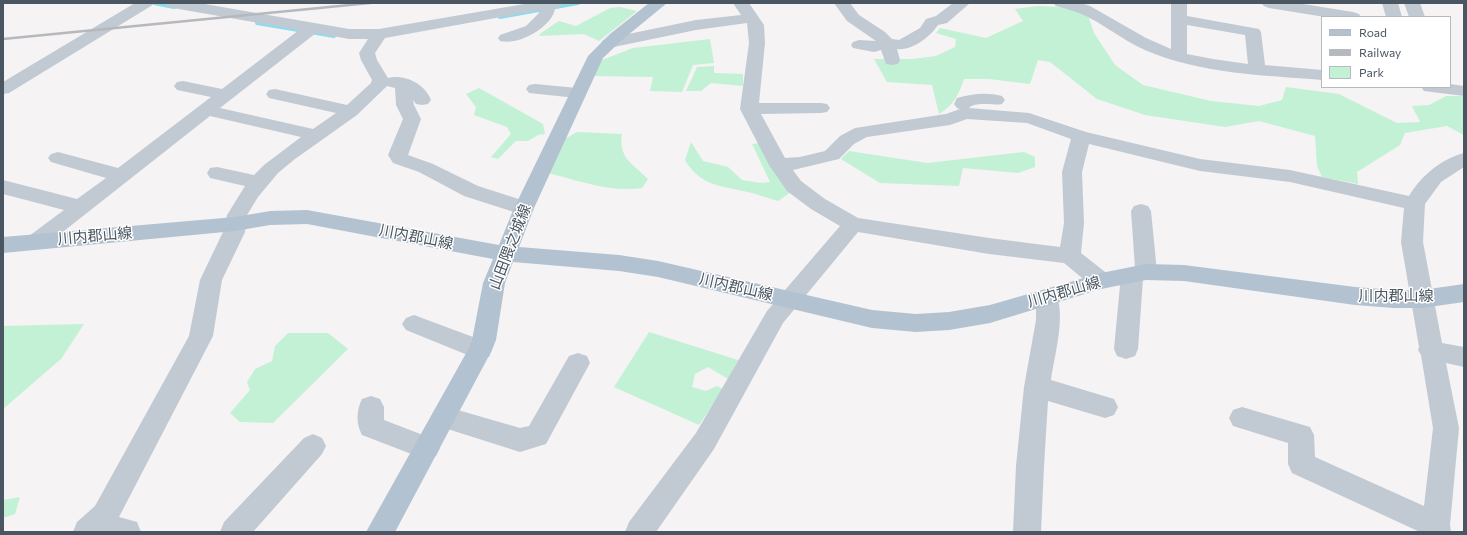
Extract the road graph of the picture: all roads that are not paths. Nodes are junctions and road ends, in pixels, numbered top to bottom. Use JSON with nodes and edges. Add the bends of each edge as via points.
{"nodes":[{"id":1,"x":146,"y":3,"type":"edge"},
{"id":2,"x":173,"y":3,"type":"edge"},
{"id":3,"x":659,"y":3,"type":"edge"},
{"id":4,"x":741,"y":3,"type":"edge"},
{"id":5,"x":842,"y":3,"type":"edge"},
{"id":6,"x":962,"y":3,"type":"edge"},
{"id":7,"x":1061,"y":3,"type":"edge"},
{"id":8,"x":1179,"y":3,"type":"edge"},
{"id":9,"x":1269,"y":3,"type":"edge"},
{"id":10,"x":1390,"y":3,"type":"edge"},
{"id":11,"x":1412,"y":3,"type":"edge"},
{"id":12,"x":550,"y":7,"type":"edge"},
{"id":13,"x":1347,"y":16,"type":"edge"},
{"id":14,"x":1394,"y":16,"type":"edge"},
{"id":15,"x":1417,"y":16,"type":"edge"},
{"id":16,"x":752,"y":18,"type":"junction"},
{"id":17,"x":1179,"y":19,"type":"junction"},
{"id":18,"x":309,"y":31,"type":"junction"},
{"id":19,"x":379,"y":34,"type":"junction"},
{"id":20,"x":506,"y":38,"type":"dead end"},
{"id":21,"x":609,"y":43,"type":"junction"},
{"id":22,"x":887,"y":43,"type":"junction"},
{"id":23,"x":859,"y":45,"type":"dead end"},
{"id":24,"x":1179,"y":56,"type":"junction"},
{"id":25,"x":892,"y":60,"type":"dead end"},
{"id":26,"x":1257,"y":69,"type":"junction"},
{"id":27,"x":1321,"y":75,"type":"edge"},
{"id":28,"x":381,"y":80,"type":"junction"},
{"id":29,"x":403,"y":84,"type":"junction"},
{"id":30,"x":183,"y":86,"type":"dead end"},
{"id":31,"x":1438,"y":88,"type":"edge"},
{"id":32,"x":3,"y":89,"type":"edge"},
{"id":33,"x":535,"y":89,"type":"dead end"},
{"id":34,"x":1464,"y":91,"type":"edge"},
{"id":35,"x":577,"y":93,"type":"junction"},
{"id":36,"x":275,"y":94,"type":"dead end"},
{"id":37,"x":225,"y":95,"type":"junction"},
{"id":38,"x":422,"y":100,"type":"dead end"},
{"id":39,"x":996,"y":100,"type":"dead end"},
{"id":40,"x":821,"y":108,"type":"dead end"},
{"id":41,"x":749,"y":109,"type":"junction"},
{"id":42,"x":206,"y":110,"type":"junction"},
{"id":43,"x":351,"y":111,"type":"junction"},
{"id":44,"x":965,"y":113,"type":"junction"},
{"id":45,"x":316,"y":136,"type":"junction"},
{"id":46,"x":1080,"y":136,"type":"junction"},
{"id":47,"x":58,"y":158,"type":"dead end"},
{"id":48,"x":1464,"y":159,"type":"edge"},
{"id":49,"x":779,"y":165,"type":"junction"},
{"id":50,"x":217,"y":173,"type":"dead end"},
{"id":51,"x":120,"y":175,"type":"junction"},
{"id":52,"x":259,"y":183,"type":"junction"},
{"id":53,"x":3,"y":187,"type":"edge"},
{"id":54,"x":1415,"y":204,"type":"junction"},
{"id":55,"x":80,"y":207,"type":"junction"},
{"id":56,"x":524,"y":208,"type":"junction"},
{"id":57,"x":1141,"y":211,"type":"dead end"},
{"id":58,"x":235,"y":224,"type":"junction"},
{"id":59,"x":853,"y":224,"type":"junction"},
{"id":60,"x":37,"y":241,"type":"junction"},
{"id":61,"x":3,"y":245,"type":"edge"},
{"id":62,"x":507,"y":254,"type":"junction"},
{"id":63,"x":1070,"y":256,"type":"junction"},
{"id":64,"x":1139,"y":274,"type":"junction"},
{"id":65,"x":1101,"y":281,"type":"junction"},
{"id":66,"x":1464,"y":293,"type":"edge"},
{"id":67,"x":1047,"y":298,"type":"junction"},
{"id":68,"x":1422,"y":298,"type":"junction"},
{"id":69,"x":791,"y":299,"type":"junction"},
{"id":70,"x":414,"y":324,"type":"dead end"},
{"id":71,"x":1126,"y":349,"type":"dead end"},
{"id":72,"x":480,"y":350,"type":"junction"},
{"id":73,"x":1430,"y":350,"type":"junction"},
{"id":74,"x":1464,"y":357,"type":"edge"},
{"id":75,"x":578,"y":363,"type":"dead end"},
{"id":76,"x":1037,"y":388,"type":"junction"},
{"id":77,"x":371,"y":407,"type":"dead end"},
{"id":78,"x":1105,"y":407,"type":"dead end"},
{"id":79,"x":444,"y":417,"type":"junction"},
{"id":80,"x":1242,"y":418,"type":"dead end"},
{"id":81,"x":313,"y":446,"type":"dead end"},
{"id":82,"x":427,"y":448,"type":"junction"},
{"id":83,"x":1436,"y":528,"type":"edge"},
{"id":84,"x":90,"y":529,"type":"edge"},
{"id":85,"x":127,"y":532,"type":"edge"},
{"id":86,"x":234,"y":532,"type":"edge"},
{"id":87,"x":380,"y":532,"type":"edge"},
{"id":88,"x":639,"y":532,"type":"edge"},
{"id":89,"x":1027,"y":532,"type":"edge"}],
"edges":[{"from":1,"to":32,"type":"street"},
{"from":2,"to":18,"type":"street"},
{"from":3,"to":21,"type":"main road","name":"山田隈之城線"},
{"from":4,"to":16,"type":"street"},
{"from":5,"to":22,"type":"street","via":[[853,18]]},
{"from":6,"to":22,"type":"street","via":[[941,20],[932,22],[926,31],[907,43]]},
{"from":7,"to":24,"type":"street","via":[[1083,9],[1151,47]]},
{"from":8,"to":17,"type":"street"},
{"from":9,"to":13,"type":"street"},
{"from":10,"to":14,"type":"street"},
{"from":11,"to":15,"type":"street"},
{"from":12,"to":19,"type":"street"},
{"from":12,"to":20,"type":"street","via":[[532,29]]},
{"from":16,"to":21,"type":"street","via":[[696,25]]},
{"from":16,"to":41,"type":"street","via":[[756,25],[756,43]]},
{"from":17,"to":24,"type":"street"},
{"from":17,"to":26,"type":"street","via":[[1254,32]]},
{"from":18,"to":19,"type":"street"},
{"from":18,"to":37,"type":"street"},
{"from":19,"to":28,"type":"street","via":[[367,53]]},
{"from":21,"to":35,"type":"main road","name":"山田隈之城線","via":[[596,56]]},
{"from":22,"to":23,"type":"street","via":[[874,47]]},
{"from":22,"to":25,"type":"street"},
{"from":24,"to":26,"type":"street"},
{"from":26,"to":27,"type":"street"},
{"from":28,"to":29,"type":"street"},
{"from":28,"to":43,"type":"street","via":[[378,86]]},
{"from":29,"to":38,"type":"street","via":[[415,88]]},
{"from":29,"to":56,"type":"street","via":[[405,105],[412,120],[398,155],[400,159],[426,168],[471,191]]},
{"from":30,"to":37,"type":"street"},
{"from":31,"to":34,"type":"street"},
{"from":33,"to":35,"type":"street"},
{"from":35,"to":56,"type":"main road","name":"山田隈之城線"},
{"from":36,"to":43,"type":"street"},
{"from":37,"to":42,"type":"street"},
{"from":39,"to":44,"type":"street","via":[[976,99],[963,102],[962,108]]},
{"from":40,"to":41,"type":"street"},
{"from":41,"to":49,"type":"street"},
{"from":42,"to":45,"type":"street"},
{"from":42,"to":51,"type":"street"},
{"from":43,"to":45,"type":"street"},
{"from":44,"to":46,"type":"street","via":[[1029,118]]},
{"from":44,"to":49,"type":"street","via":[[950,119],[862,132],[848,140],[832,155]]},
{"from":45,"to":52,"type":"street","via":[[271,169]]},
{"from":46,"to":54,"type":"street","via":[[1200,165],[1290,176]]},
{"from":46,"to":63,"type":"street","via":[[1072,172],[1074,223]]},
{"from":47,"to":51,"type":"street"},
{"from":48,"to":54,"type":"street","via":[[1434,177]]},
{"from":49,"to":59,"type":"street","via":[[794,186],[818,204]]},
{"from":50,"to":52,"type":"street"},
{"from":51,"to":55,"type":"street"},
{"from":52,"to":58,"type":"street","via":[[237,215]]},
{"from":53,"to":55,"type":"street"},
{"from":54,"to":68,"type":"street","via":[[1412,242]]},
{"from":55,"to":60,"type":"street"},
{"from":56,"to":62,"type":"main road","name":"山田隈之城線"},
{"from":57,"to":64,"type":"street"},
{"from":58,"to":60,"type":"main road","name":"川内郡山線"},
{"from":58,"to":62,"type":"main road","name":"川内郡山線","via":[[270,218],[306,217]]},
{"from":58,"to":84,"type":"street","via":[[234,232],[211,280],[201,336],[194,351],[105,515]]},
{"from":59,"to":63,"type":"street"},
{"from":59,"to":69,"type":"street"},
{"from":60,"to":61,"type":"main road","name":"川内郡山線"},
{"from":62,"to":69,"type":"main road","name":"川内郡山線","via":[[619,263],[658,269]]},
{"from":62,"to":72,"type":"main road","name":"山田隈之城線","via":[[494,283]]},
{"from":63,"to":65,"type":"street"},
{"from":64,"to":65,"type":"main road","name":"川内郡山線"},
{"from":64,"to":68,"type":"main road","name":"川内郡山線","via":[[1192,274],[1355,296]]},
{"from":64,"to":71,"type":"street"},
{"from":65,"to":67,"type":"main road","name":"川内郡山線"},
{"from":66,"to":68,"type":"main road","name":"川内郡山線"},
{"from":67,"to":69,"type":"main road","name":"川内郡山線","via":[[990,314],[916,323],[872,320]]},
{"from":67,"to":76,"type":"street","via":[[1048,320]]},
{"from":68,"to":73,"type":"street"},
{"from":69,"to":88,"type":"street","via":[[775,317],[705,441]]},
{"from":70,"to":72,"type":"street"},
{"from":72,"to":79,"type":"main road","name":"山田隈之城線"},
{"from":73,"to":74,"type":"street"},
{"from":73,"to":83,"type":"street","via":[[1446,428]]},
{"from":75,"to":79,"type":"street","via":[[537,436],[520,440]]},
{"from":76,"to":78,"type":"street"},
{"from":76,"to":89,"type":"street"},
{"from":77,"to":82,"type":"street","via":[[371,427]]},
{"from":79,"to":82,"type":"main road","name":"山田隈之城線"},
{"from":80,"to":83,"type":"street","via":[[1301,435],[1302,464]]},
{"from":81,"to":86,"type":"street"},
{"from":82,"to":87,"type":"main road","name":"山田隈之城線"},
{"from":84,"to":85,"type":"street"}]}
